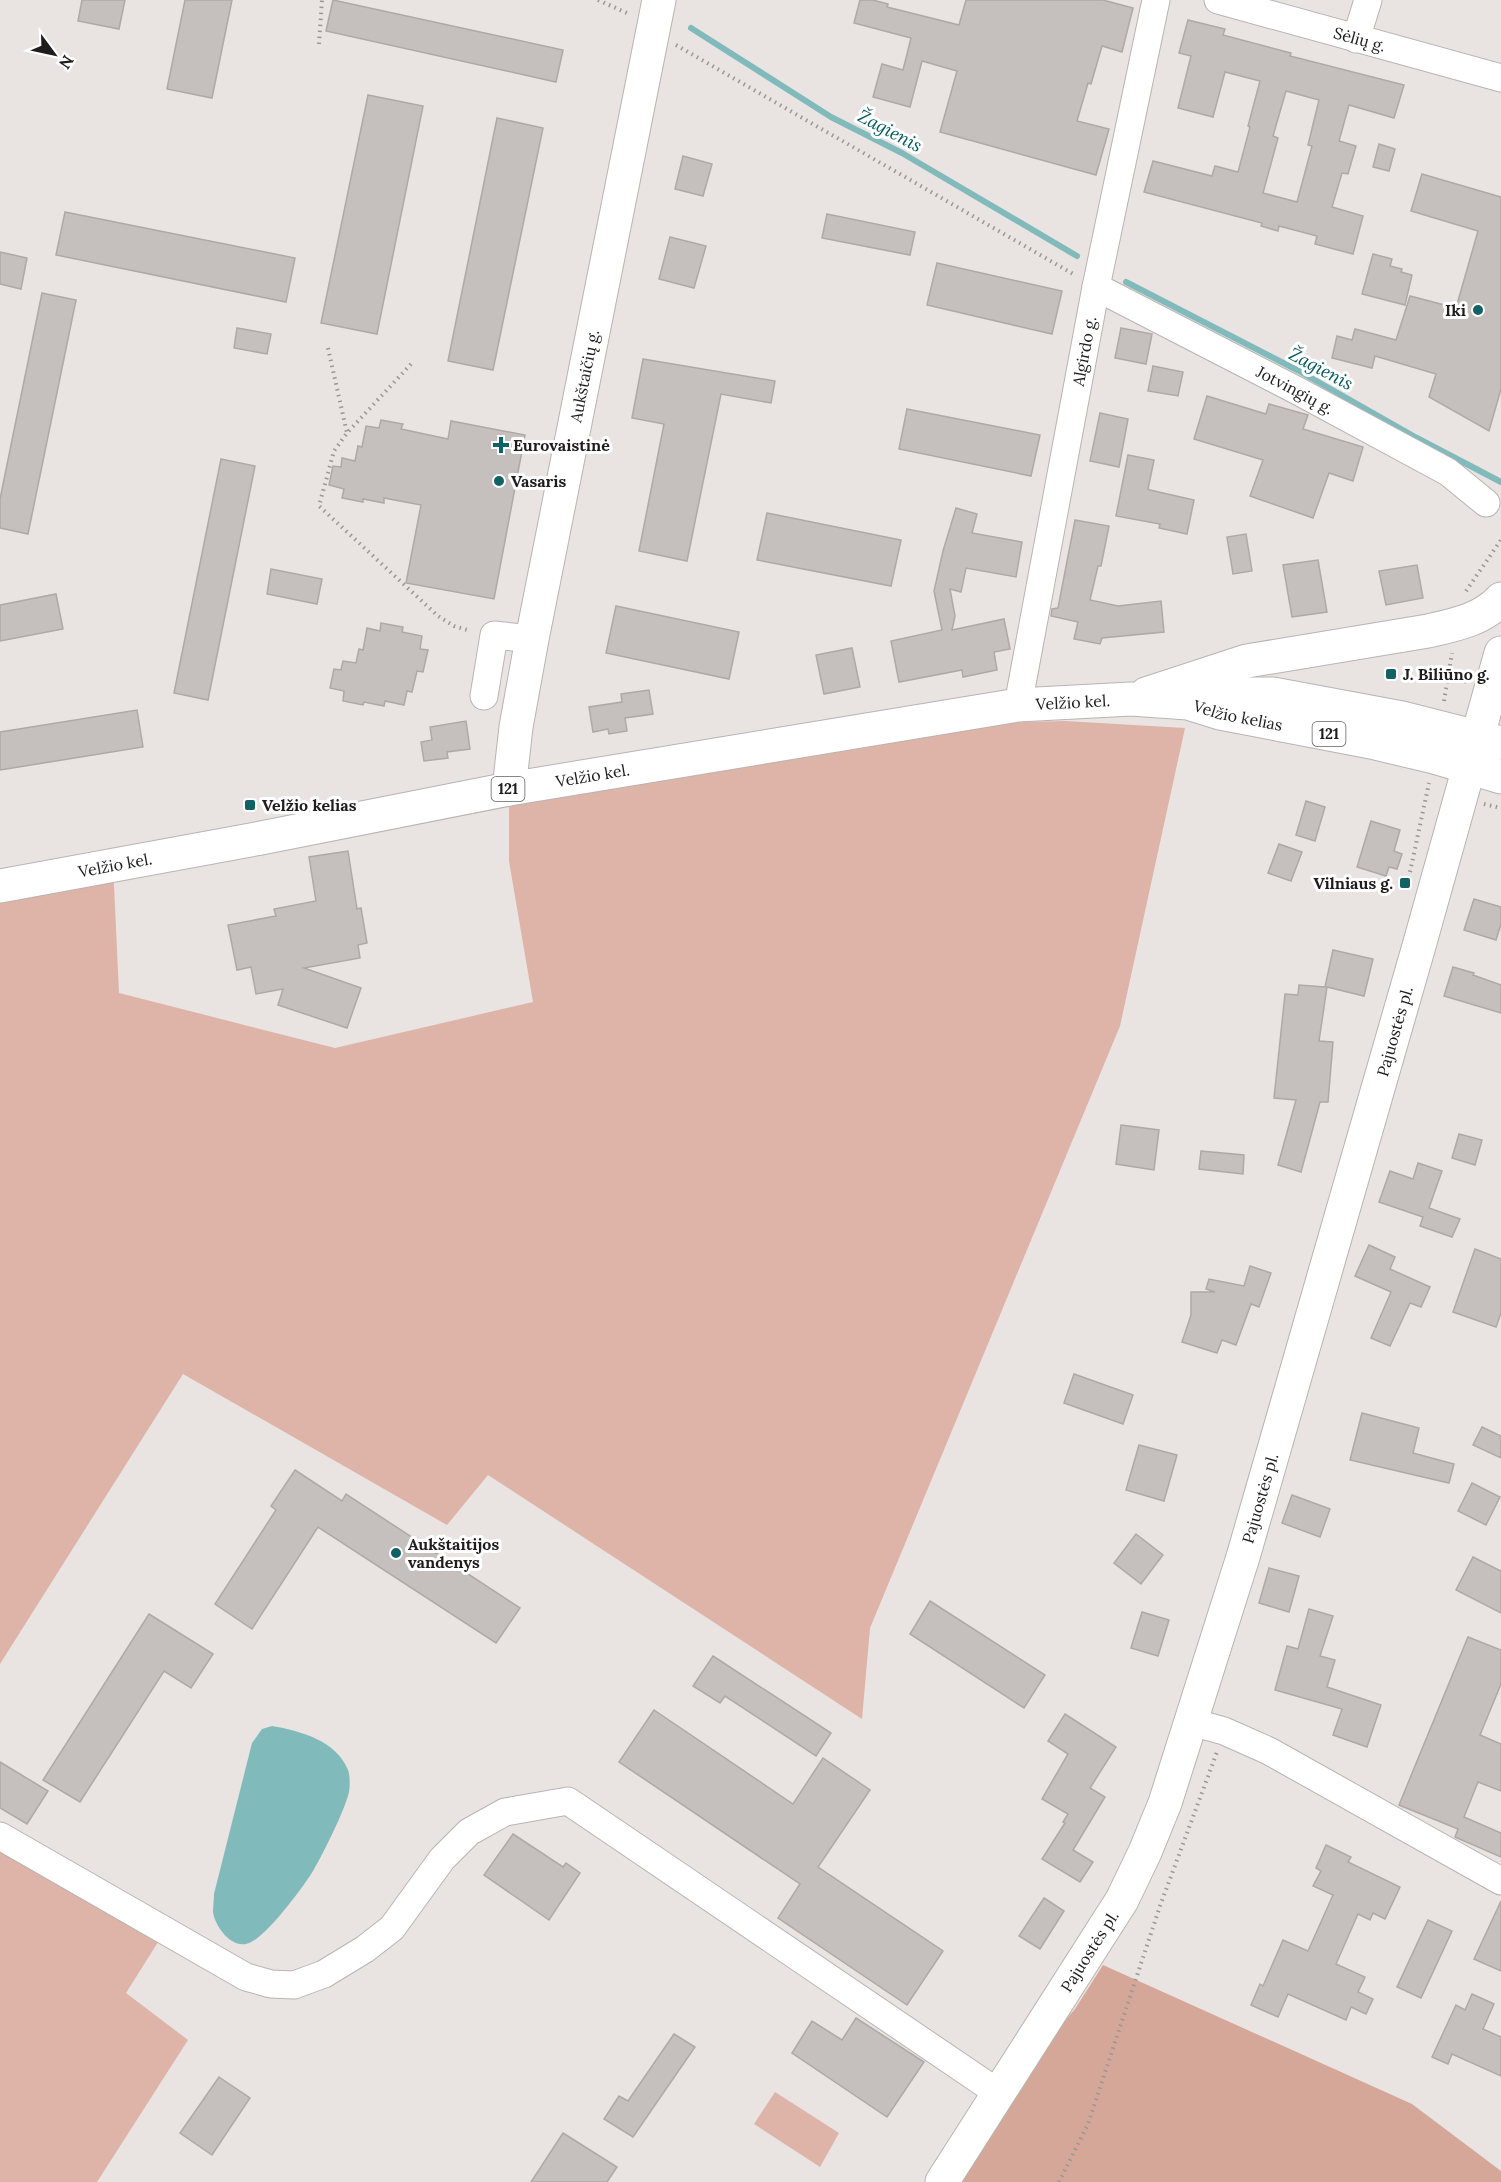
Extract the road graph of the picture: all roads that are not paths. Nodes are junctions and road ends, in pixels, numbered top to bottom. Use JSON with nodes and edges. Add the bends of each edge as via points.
{"nodes":[{"id":1,"x":1156,"y":0,"type":"edge"},
{"id":2,"x":1218,"y":0,"type":"edge"},
{"id":3,"x":1368,"y":0,"type":"edge"},
{"id":4,"x":646,"y":4,"type":"edge"},
{"id":5,"x":1356,"y":39,"type":"junction"},
{"id":6,"x":1501,"y":78,"type":"edge"},
{"id":7,"x":1096,"y":286,"type":"junction"},
{"id":8,"x":1486,"y":503,"type":"dead end"},
{"id":9,"x":1501,"y":599,"type":"edge"},
{"id":10,"x":532,"y":639,"type":"junction"},
{"id":11,"x":1501,"y":652,"type":"edge"},
{"id":12,"x":484,"y":696,"type":"dead end"},
{"id":13,"x":1131,"y":699,"type":"junction"},
{"id":14,"x":1188,"y":703,"type":"joint"},
{"id":15,"x":1018,"y":705,"type":"junction"},
{"id":16,"x":1489,"y":739,"type":"edge"},
{"id":17,"x":1437,"y":742,"type":"junction"},
{"id":18,"x":1469,"y":767,"type":"junction"},
{"id":19,"x":1501,"y":777,"type":"edge"},
{"id":20,"x":509,"y":789,"type":"junction"},
{"id":21,"x":0,"y":886,"type":"edge"},
{"id":22,"x":1192,"y":1722,"type":"junction"},
{"id":23,"x":0,"y":1836,"type":"edge"},
{"id":24,"x":1501,"y":1881,"type":"edge"},
{"id":25,"x":1000,"y":2094,"type":"junction"},
{"id":26,"x":942,"y":2182,"type":"edge"}],
"edges":[{"from":1,"to":7,"type":"street","name":"Algirdo g."},
{"from":2,"to":5,"type":"street","name":"Sėlių g."},
{"from":3,"to":5,"type":"street"},
{"from":4,"to":10,"type":"main road","name":"Aukštaičių g."},
{"from":5,"to":6,"type":"street","name":"Sėlių g."},
{"from":7,"to":8,"type":"street","name":"Jotvingių g.","via":[[1448,472]]},
{"from":7,"to":15,"type":"street","name":"Algirdo g."},
{"from":9,"to":13,"type":"main road","via":[[1478,617],[1456,624],[1247,661]]},
{"from":10,"to":12,"type":"street","via":[[494,635]]},
{"from":10,"to":20,"type":"main road","name":"Aukštaičių g."},
{"from":11,"to":16,"type":"main road"},
{"from":13,"to":14,"type":"main road","name":"Velžio kel.","number":"121"},
{"from":13,"to":15,"type":"main road","name":"Velžio kel.","number":"121"},
{"from":14,"to":17,"type":"main road","name":"Velžio kelias","number":"121","via":[[1220,713],[1371,742]]},
{"from":15,"to":20,"type":"main road","name":"Velžio kel.","number":"121"},
{"from":16,"to":17,"type":"main road","name":"Velžio kelias","number":"121"},
{"from":16,"to":18,"type":"main road"},
{"from":17,"to":18,"type":"main road","name":"Velžio kelias","number":"121"},
{"from":18,"to":19,"type":"main road"},
{"from":18,"to":22,"type":"main road","name":"Pajuostės pl.","via":[[1243,1557]]},
{"from":20,"to":21,"type":"main road","name":"Velžio kel.","number":"121"},
{"from":22,"to":24,"type":"street","via":[[1269,1751]]},
{"from":22,"to":25,"type":"main road","name":"Pajuostės pl.","via":[[1161,1812],[1122,1900]]},
{"from":23,"to":25,"type":"street","via":[[246,1977],[294,1985],[324,1974],[392,1928],[442,1859],[469,1832],[505,1812],[568,1801]]},
{"from":25,"to":26,"type":"main road","name":"Pajuostės pl."}]}
